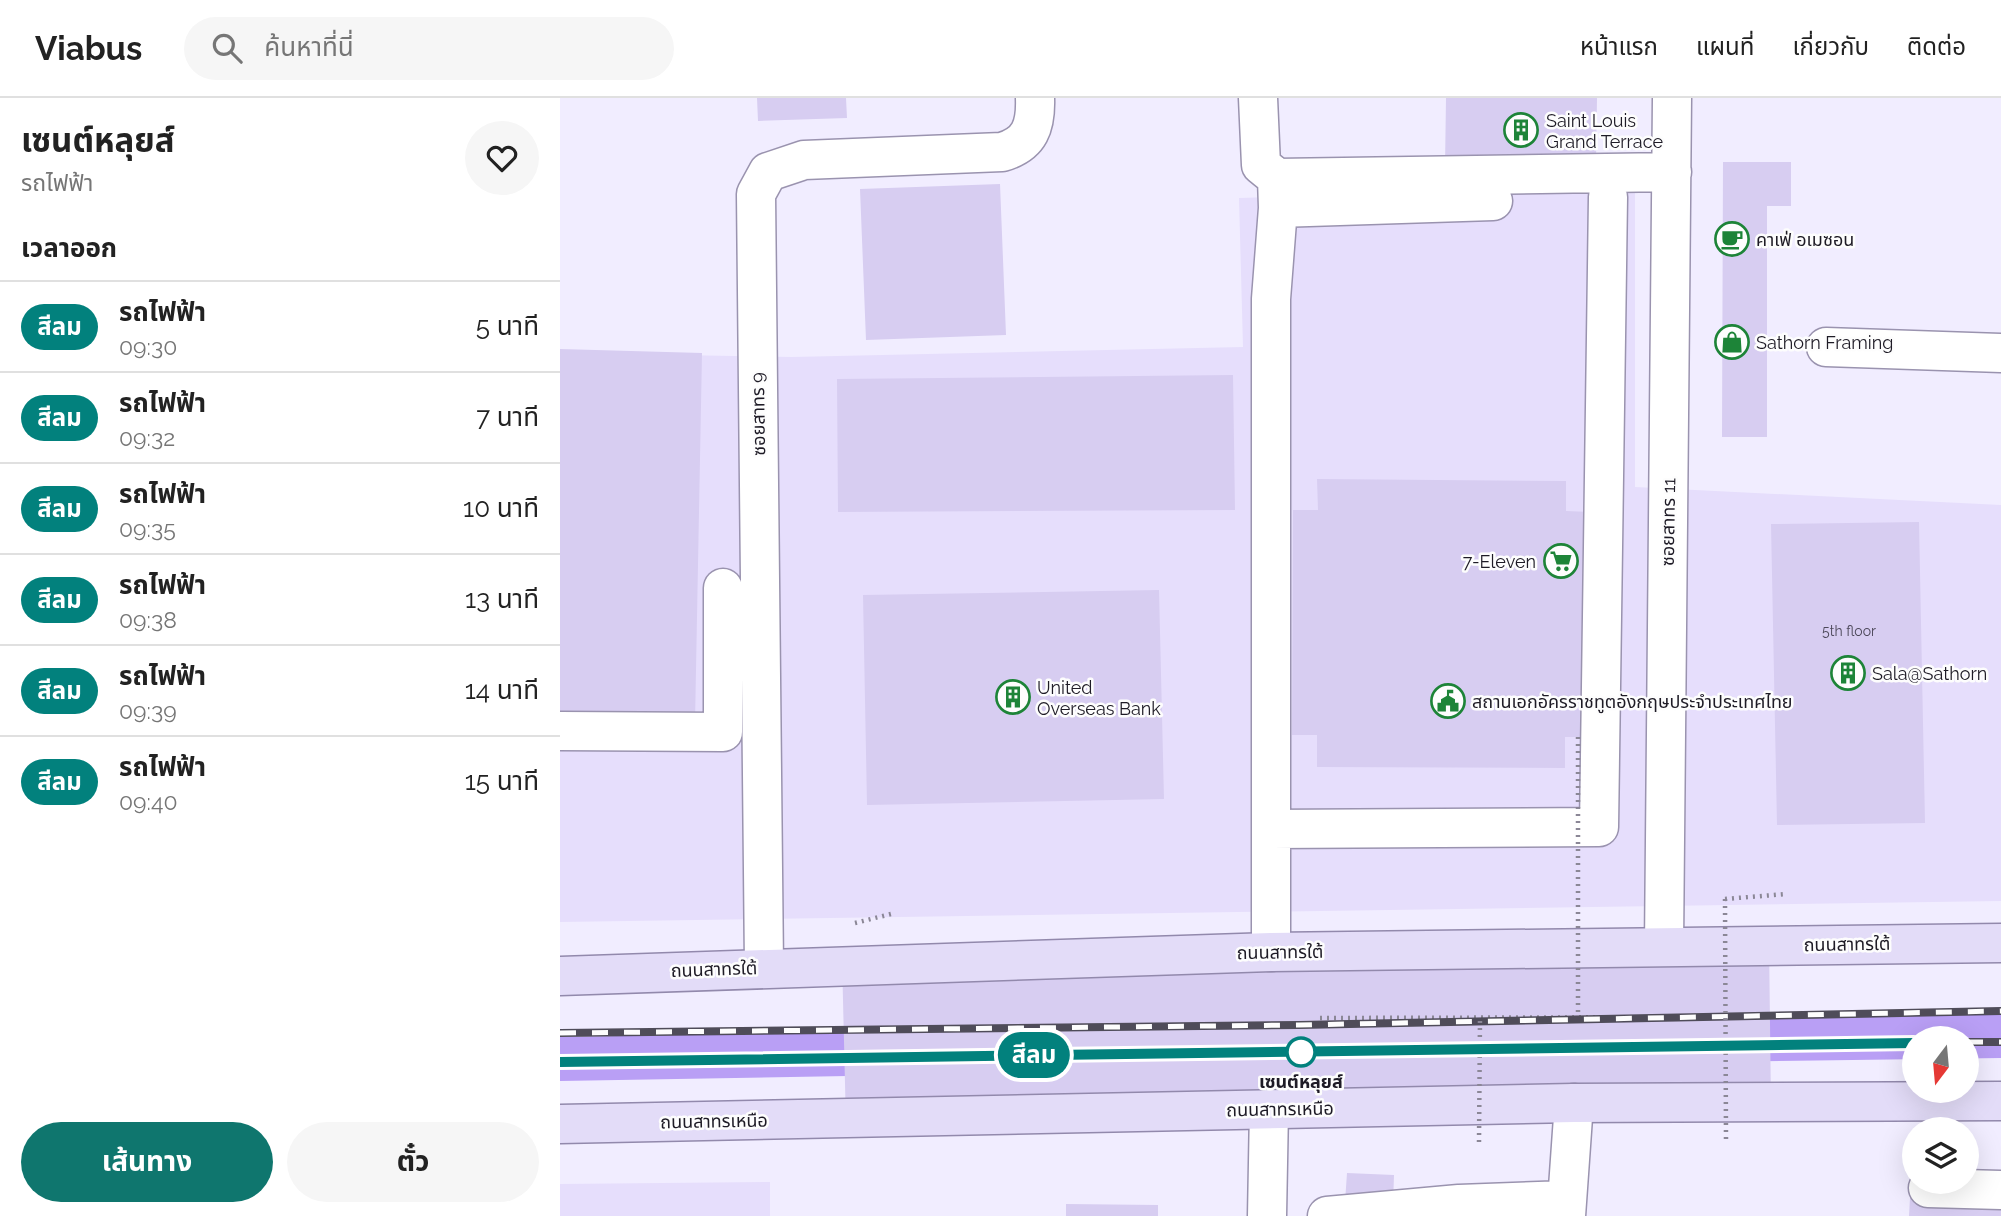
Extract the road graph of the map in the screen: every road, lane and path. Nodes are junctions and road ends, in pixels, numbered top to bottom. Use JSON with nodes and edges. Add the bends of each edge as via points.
{"nodes":[{"id":1,"x":1035,"y":98,"type":"edge"},
{"id":2,"x":1258,"y":98,"type":"edge"},
{"id":3,"x":1672,"y":98,"type":"edge"},
{"id":4,"x":1671,"y":183,"type":"junction"},
{"id":5,"x":1277,"y":193,"type":"junction"},
{"id":6,"x":1608,"y":197,"type":"junction"},
{"id":7,"x":1826,"y":347,"type":"dead end"},
{"id":8,"x":2001,"y":353,"type":"edge"},
{"id":9,"x":723,"y":588,"type":"dead end"},
{"id":10,"x":560,"y":731,"type":"edge"},
{"id":11,"x":1578,"y":737,"type":"dead end"},
{"id":12,"x":1271,"y":830,"type":"junction"},
{"id":13,"x":1786,"y":894,"type":"dead end"},
{"id":14,"x":891,"y":914,"type":"dead end"},
{"id":15,"x":851,"y":924,"type":"dead end"},
{"id":16,"x":2001,"y":943,"type":"edge"},
{"id":17,"x":1664,"y":946,"type":"junction"},
{"id":18,"x":1271,"y":952,"type":"junction"},
{"id":19,"x":764,"y":967,"type":"junction"},
{"id":20,"x":560,"y":976,"type":"edge"},
{"id":21,"x":1578,"y":1017,"type":"junction"},
{"id":22,"x":1725,"y":1017,"type":"junction"},
{"id":23,"x":1320,"y":1018,"type":"dead end"},
{"id":24,"x":1480,"y":1018,"type":"junction"},
{"id":25,"x":2001,"y":1101,"type":"edge"},
{"id":26,"x":1574,"y":1103,"type":"junction"},
{"id":27,"x":1269,"y":1109,"type":"junction"},
{"id":28,"x":560,"y":1124,"type":"edge"},
{"id":29,"x":1726,"y":1139,"type":"dead end"},
{"id":30,"x":1479,"y":1142,"type":"dead end"},
{"id":31,"x":1979,"y":1189,"type":"edge"},
{"id":32,"x":2001,"y":1190,"type":"edge"},
{"id":33,"x":1567,"y":1208,"type":"edge"},
{"id":34,"x":1462,"y":1210,"type":"edge"},
{"id":35,"x":1267,"y":1216,"type":"edge"},
{"id":36,"x":1326,"y":1216,"type":"edge"}],
"edges":[{"from":1,"to":19,"type":"street","name":"ซอยสาทร 9","via":[[1033,126],[1019,147],[1002,152],[804,160],[768,172],[756,194]]},
{"from":2,"to":5,"type":"street","via":[[1261,165]]},
{"from":3,"to":4,"type":"street","name":"ซอยสาทร 11"},
{"from":4,"to":5,"type":"street"},
{"from":4,"to":6,"type":"street"},
{"from":4,"to":17,"type":"street","name":"ซอยสาทร 11"},
{"from":5,"to":6,"type":"street"},
{"from":5,"to":12,"type":"street","via":[[1271,299]]},
{"from":6,"to":12,"type":"street","via":[[1599,827]]},
{"from":7,"to":8,"type":"street"},
{"from":9,"to":10,"type":"street","via":[[723,732]]},
{"from":11,"to":21,"type":"path","bridge":true},
{"from":12,"to":18,"type":"street"},
{"from":13,"to":22,"type":"path","bridge":true,"via":[[1725,900]]},
{"from":14,"to":15,"type":"path"},
{"from":16,"to":17,"type":"main road","name":"ถนนสาทรใต้"},
{"from":17,"to":18,"type":"main road","name":"ถนนสาทรใต้"},
{"from":18,"to":19,"type":"main road","name":"ถนนสาทรใต้"},
{"from":19,"to":20,"type":"main road","name":"ถนนสาทรใต้"},
{"from":21,"to":22,"type":"path"},
{"from":21,"to":24,"type":"path"},
{"from":22,"to":29,"type":"path","bridge":true},
{"from":23,"to":24,"type":"path"},
{"from":24,"to":30,"type":"path","bridge":true},
{"from":25,"to":26,"type":"main road","name":"ถนนสาทรเหนือ"},
{"from":26,"to":27,"type":"main road","name":"ถนนสาทรเหนือ"},
{"from":26,"to":33,"type":"street"},
{"from":27,"to":28,"type":"main road","name":"ถนนสาทรเหนือ"},
{"from":27,"to":35,"type":"street"},
{"from":31,"to":32,"type":"street"},
{"from":33,"to":34,"type":"street"},
{"from":34,"to":36,"type":"street"}]}
